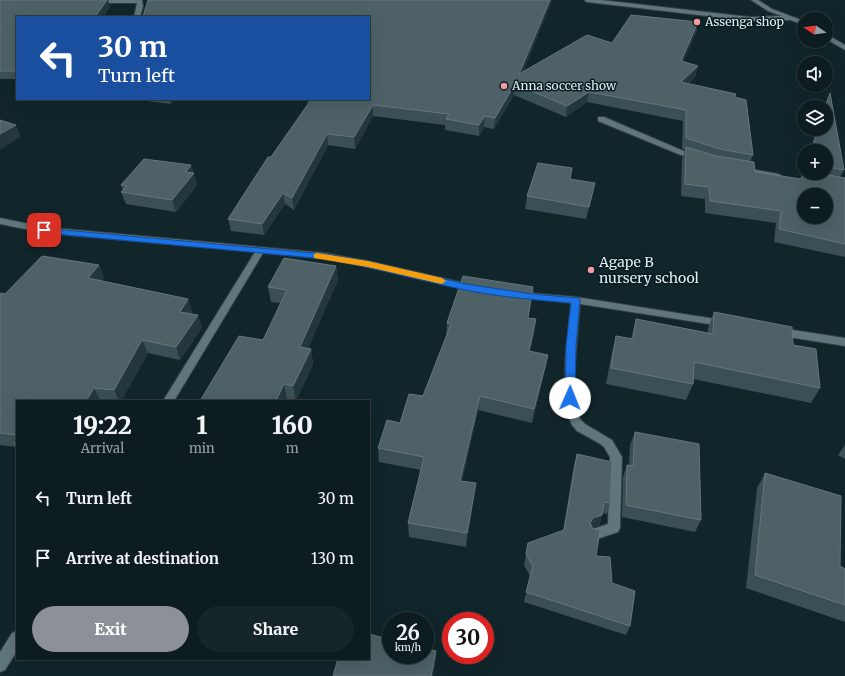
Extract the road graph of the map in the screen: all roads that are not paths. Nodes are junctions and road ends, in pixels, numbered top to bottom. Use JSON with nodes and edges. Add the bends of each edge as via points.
{"nodes":[{"id":1,"x":139,"y":0,"type":"edge"},
{"id":2,"x":587,"y":0,"type":"edge"},
{"id":3,"x":754,"y":0,"type":"edge"},
{"id":4,"x":91,"y":2,"type":"edge"},
{"id":5,"x":137,"y":16,"type":"edge"},
{"id":6,"x":790,"y":18,"type":"junction"},
{"id":7,"x":797,"y":20,"type":"edge"},
{"id":8,"x":845,"y":37,"type":"edge"},
{"id":9,"x":833,"y":40,"type":"edge"},
{"id":10,"x":844,"y":47,"type":"edge"},
{"id":11,"x":601,"y":119,"type":"dead end"},
{"id":12,"x":702,"y":160,"type":"edge"},
{"id":13,"x":737,"y":168,"type":"edge"},
{"id":14,"x":788,"y":177,"type":"edge"},
{"id":15,"x":0,"y":222,"type":"edge"},
{"id":16,"x":260,"y":251,"type":"junction"},
{"id":17,"x":481,"y":289,"type":"edge"},
{"id":18,"x":510,"y":294,"type":"edge"},
{"id":19,"x":576,"y":300,"type":"junction"},
{"id":20,"x":731,"y":324,"type":"edge"},
{"id":21,"x":769,"y":330,"type":"edge"},
{"id":22,"x":845,"y":342,"type":"edge"},
{"id":23,"x":169,"y":400,"type":"edge"},
{"id":24,"x":594,"y":534,"type":"edge"},
{"id":25,"x":16,"y":640,"type":"edge"},
{"id":26,"x":0,"y":665,"type":"edge"}],
"edges":[{"from":1,"to":4,"type":"street"},
{"from":1,"to":5,"type":"street"},
{"from":2,"to":6,"type":"street","via":[[750,19]]},
{"from":3,"to":6,"type":"street"},
{"from":6,"to":7,"type":"street"},
{"from":8,"to":10,"type":"street"},
{"from":9,"to":10,"type":"street"},
{"from":11,"to":12,"type":"street"},
{"from":13,"to":14,"type":"street"},
{"from":15,"to":16,"type":"street","via":[[44,230]]},
{"from":16,"to":17,"type":"street","via":[[325,256]]},
{"from":16,"to":23,"type":"street"},
{"from":18,"to":19,"type":"street"},
{"from":19,"to":20,"type":"street"},
{"from":19,"to":24,"type":"street","via":[[571,345],[570,398],[573,414],[576,422],[605,440],[613,448],[616,457],[614,528]]},
{"from":21,"to":22,"type":"street"},
{"from":25,"to":26,"type":"street"}]}
